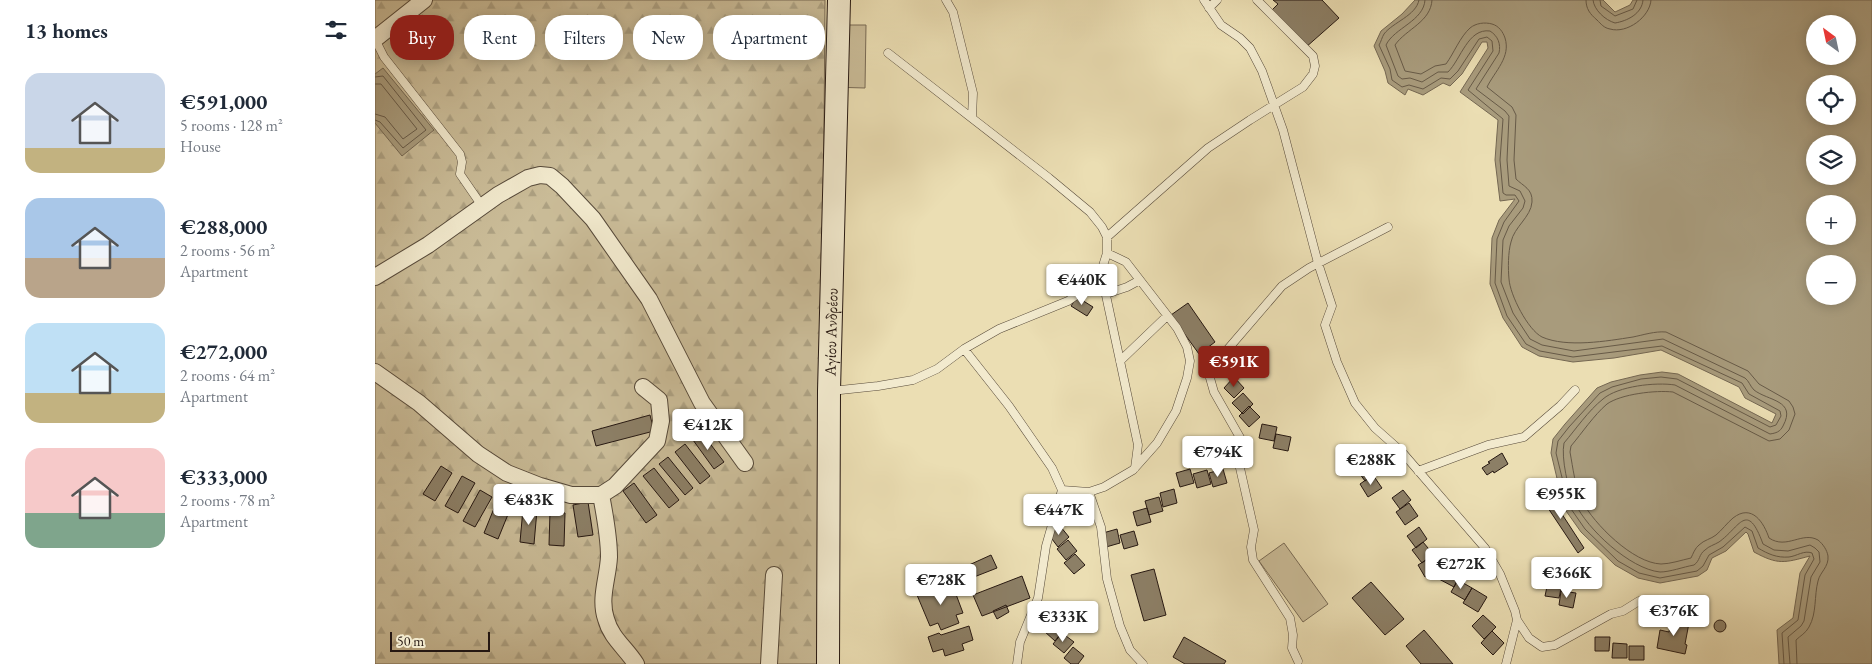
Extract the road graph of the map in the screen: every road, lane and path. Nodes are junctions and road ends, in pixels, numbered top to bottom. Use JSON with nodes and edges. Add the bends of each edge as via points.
{"nodes":[{"id":1,"x":424,"y":0,"type":"edge"},
{"id":2,"x":839,"y":0,"type":"edge"},
{"id":3,"x":946,"y":0,"type":"edge"},
{"id":4,"x":1204,"y":0,"type":"edge"},
{"id":5,"x":1217,"y":0,"type":"edge"},
{"id":6,"x":1257,"y":0,"type":"edge"},
{"id":7,"x":1209,"y":8,"type":"junction"},
{"id":8,"x":375,"y":39,"type":"edge"},
{"id":9,"x":888,"y":53,"type":"dead end"},
{"id":10,"x":1274,"y":105,"type":"junction"},
{"id":11,"x":972,"y":117,"type":"junction"},
{"id":12,"x":482,"y":206,"type":"junction"},
{"id":13,"x":1388,"y":227,"type":"dead end"},
{"id":14,"x":1107,"y":237,"type":"junction"},
{"id":15,"x":1107,"y":252,"type":"junction"},
{"id":16,"x":1318,"y":263,"type":"junction"},
{"id":17,"x":1101,"y":272,"type":"junction"},
{"id":18,"x":377,"y":274,"type":"edge"},
{"id":19,"x":1140,"y":280,"type":"junction"},
{"id":20,"x":1106,"y":294,"type":"junction"},
{"id":21,"x":1167,"y":316,"type":"junction"},
{"id":22,"x":964,"y":349,"type":"junction"},
{"id":23,"x":1120,"y":361,"type":"junction"},
{"id":24,"x":375,"y":372,"type":"edge"},
{"id":25,"x":643,"y":387,"type":"dead end"},
{"id":26,"x":1575,"y":390,"type":"dead end"},
{"id":27,"x":829,"y":391,"type":"junction"},
{"id":28,"x":745,"y":463,"type":"dead end"},
{"id":29,"x":1135,"y":468,"type":"junction"},
{"id":30,"x":1419,"y":471,"type":"junction"},
{"id":31,"x":1061,"y":490,"type":"junction"},
{"id":32,"x":1089,"y":492,"type":"junction"},
{"id":33,"x":601,"y":495,"type":"junction"},
{"id":34,"x":774,"y":574,"type":"dead end"},
{"id":35,"x":1639,"y":601,"type":"dead end"},
{"id":36,"x":1517,"y":620,"type":"junction"},
{"id":37,"x":1298,"y":662,"type":"dead end"},
{"id":38,"x":636,"y":664,"type":"edge"},
{"id":39,"x":769,"y":664,"type":"edge"},
{"id":40,"x":827,"y":664,"type":"edge"},
{"id":41,"x":1017,"y":664,"type":"edge"},
{"id":42,"x":1143,"y":664,"type":"edge"},
{"id":43,"x":1506,"y":664,"type":"edge"}],
"edges":[{"from":1,"to":8,"type":"street"},
{"from":2,"to":27,"type":"main road","name":"Αγίου Ανδρέου"},
{"from":3,"to":11,"type":"lane","via":[[953,12],[973,93]]},
{"from":4,"to":7,"type":"lane"},
{"from":5,"to":7,"type":"lane"},
{"from":6,"to":10,"type":"lane","via":[[1313,56],[1315,66],[1303,87]]},
{"from":7,"to":10,"type":"lane","via":[[1221,25],[1250,48]]},
{"from":8,"to":12,"type":"lane","via":[[384,57],[460,154],[463,162],[460,174]]},
{"from":9,"to":11,"type":"lane"},
{"from":10,"to":14,"type":"lane","via":[[1208,148]]},
{"from":10,"to":16,"type":"lane"},
{"from":11,"to":14,"type":"lane","via":[[1090,212]]},
{"from":12,"to":18,"type":"street","via":[[428,245]]},
{"from":12,"to":28,"type":"street","via":[[528,178],[540,175],[551,176],[563,186],[593,218],[649,299],[702,403]]},
{"from":13,"to":16,"type":"lane"},
{"from":14,"to":15,"type":"lane"},
{"from":15,"to":17,"type":"lane"},
{"from":15,"to":19,"type":"lane","via":[[1126,262]]},
{"from":16,"to":30,"type":"lane","via":[[1332,306],[1325,325],[1355,403],[1375,428]]},
{"from":16,"to":37,"type":"lane","via":[[1282,286],[1215,364],[1210,378],[1214,392],[1242,441],[1240,468],[1255,530],[1251,547],[1253,560],[1290,618]]},
{"from":17,"to":20,"type":"lane"},
{"from":17,"to":22,"type":"lane","via":[[1091,285],[1068,301],[999,329]]},
{"from":19,"to":20,"type":"lane"},
{"from":19,"to":21,"type":"lane"},
{"from":20,"to":23,"type":"lane"},
{"from":21,"to":23,"type":"lane"},
{"from":21,"to":29,"type":"lane","via":[[1187,347],[1187,378],[1176,411],[1157,443]]},
{"from":22,"to":27,"type":"lane","via":[[937,369],[913,380]]},
{"from":22,"to":31,"type":"lane","via":[[1041,452]]},
{"from":23,"to":29,"type":"lane","via":[[1139,445]]},
{"from":24,"to":33,"type":"street","via":[[419,403],[478,454],[507,473],[571,495]]},
{"from":25,"to":33,"type":"street","via":[[659,400],[661,421],[657,441],[615,486]]},
{"from":26,"to":30,"type":"lane","via":[[1524,437],[1488,445]]},
{"from":27,"to":40,"type":"main road","name":"Αγίου Ανδρέου"},
{"from":29,"to":32,"type":"lane","via":[[1104,487]]},
{"from":30,"to":36,"type":"lane","via":[[1485,548],[1500,574]]},
{"from":31,"to":32,"type":"lane"},
{"from":31,"to":41,"type":"lane","via":[[1046,546],[1038,598],[1020,642]]},
{"from":32,"to":42,"type":"lane","via":[[1101,526],[1107,579],[1121,626],[1130,650]]},
{"from":33,"to":38,"type":"street","via":[[609,558],[604,611],[613,636]]},
{"from":34,"to":39,"type":"street"},
{"from":35,"to":36,"type":"lane","via":[[1555,646],[1542,647],[1529,638]]},
{"from":36,"to":43,"type":"lane"}]}
